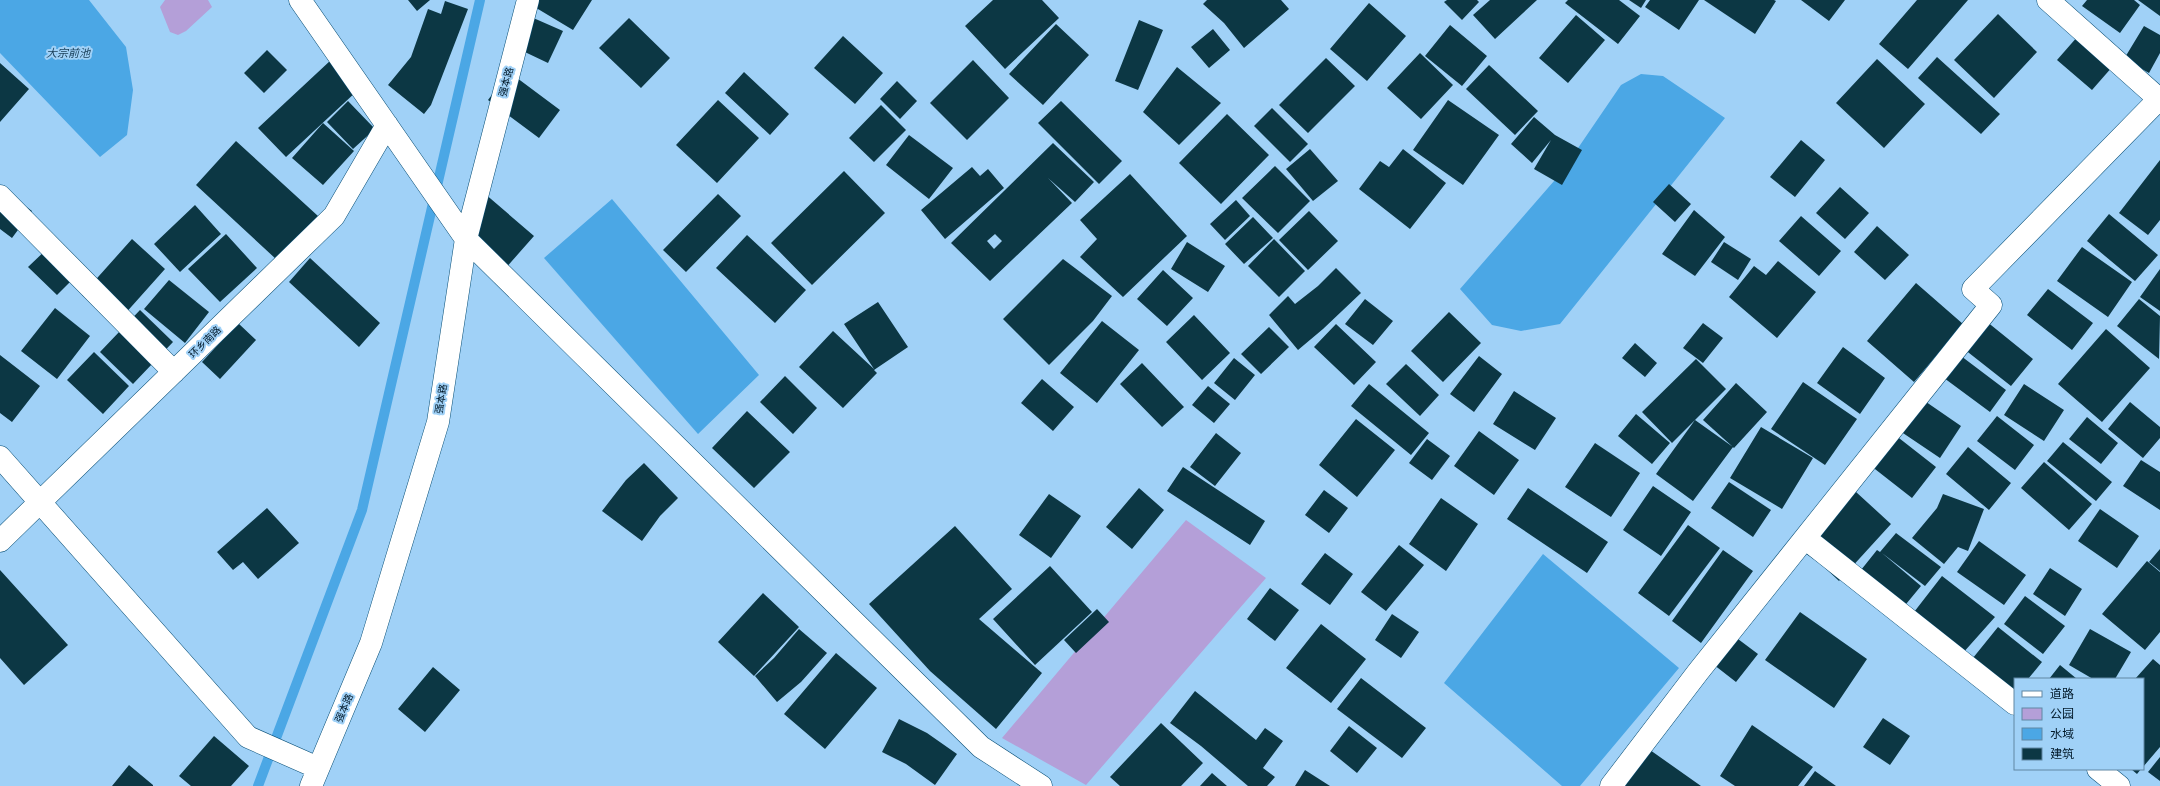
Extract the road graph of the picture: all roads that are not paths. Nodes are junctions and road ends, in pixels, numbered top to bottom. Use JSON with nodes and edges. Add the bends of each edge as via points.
{"nodes":[{"id":1,"x":300,"y":0,"type":"edge"},
{"id":2,"x":528,"y":0,"type":"edge"},
{"id":3,"x":2048,"y":0,"type":"edge"},
{"id":4,"x":2156,"y":108,"type":"edge"},
{"id":5,"x":387,"y":125,"type":"junction"},
{"id":6,"x":0,"y":196,"type":"edge"},
{"id":7,"x":466,"y":239,"type":"junction"},
{"id":8,"x":174,"y":372,"type":"junction"},
{"id":9,"x":0,"y":457,"type":"edge"},
{"id":10,"x":39,"y":504,"type":"junction"},
{"id":11,"x":1805,"y":538,"type":"junction"},
{"id":12,"x":0,"y":542,"type":"edge"},
{"id":13,"x":2014,"y":703,"type":"edge"},
{"id":14,"x":2099,"y":770,"type":"edge"},
{"id":15,"x":315,"y":777,"type":"edge"},
{"id":16,"x":1041,"y":786,"type":"edge"},
{"id":17,"x":1612,"y":786,"type":"edge"},
{"id":18,"x":2119,"y":786,"type":"edge"}],
"edges":[{"from":1,"to":5,"type":"street"},
{"from":2,"to":7,"type":"street","name":"强本路"},
{"from":3,"to":4,"type":"street"},
{"from":4,"to":11,"type":"street","via":[[1973,289],[1991,305]]},
{"from":5,"to":7,"type":"street"},
{"from":5,"to":8,"type":"street","name":"环乡南路","via":[[334,216]]},
{"from":6,"to":8,"type":"street"},
{"from":7,"to":15,"type":"street","name":"强本路","via":[[438,422],[371,643]]},
{"from":7,"to":16,"type":"street","via":[[981,747]]},
{"from":8,"to":10,"type":"street","name":"环乡南路"},
{"from":9,"to":10,"type":"street"},
{"from":10,"to":12,"type":"street","name":"环乡南路"},
{"from":10,"to":15,"type":"street","via":[[248,737],[285,754]]},
{"from":11,"to":13,"type":"street"},
{"from":11,"to":17,"type":"street","via":[[1698,672]]},
{"from":14,"to":18,"type":"street"}]}
